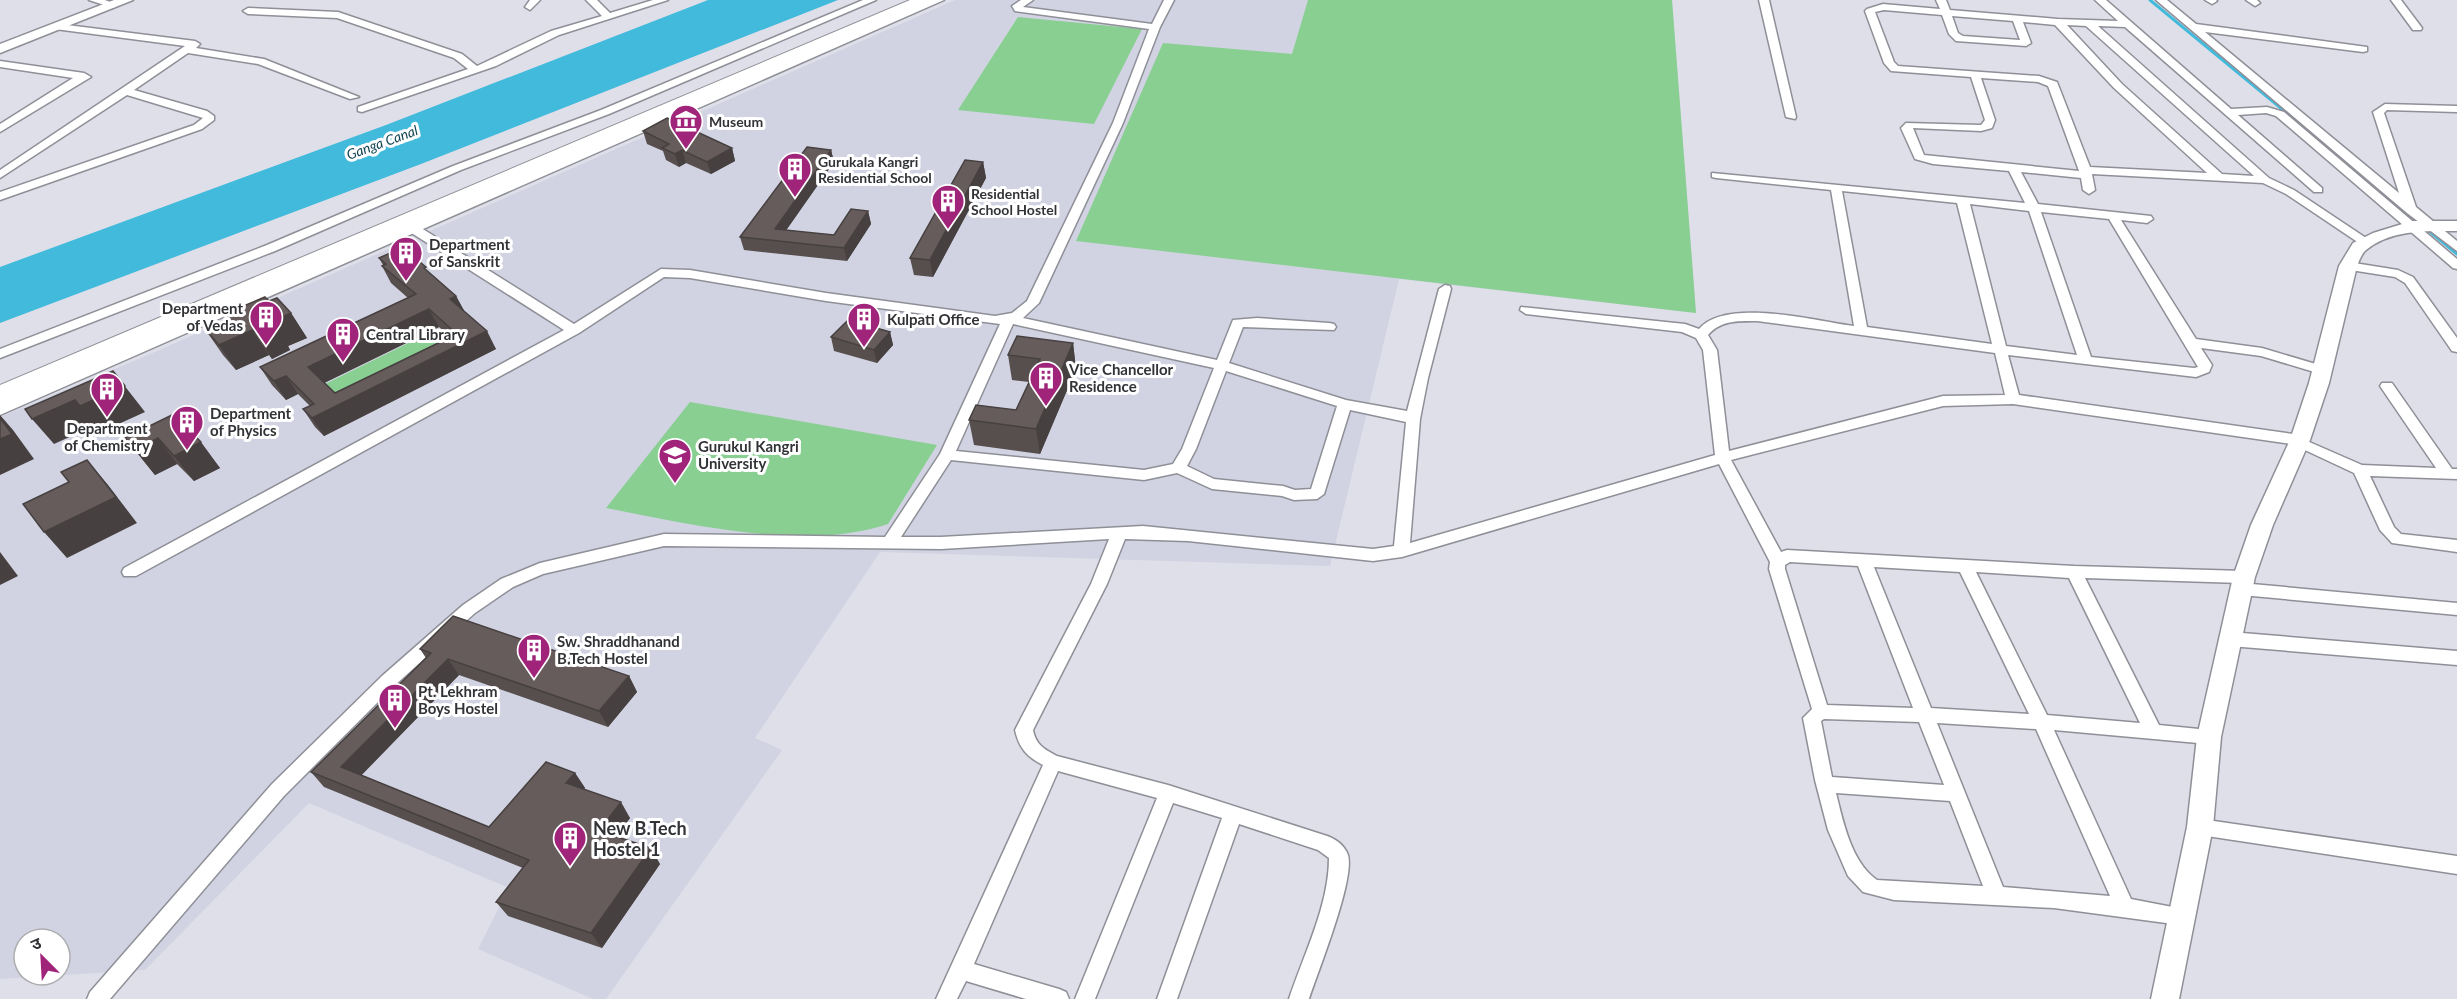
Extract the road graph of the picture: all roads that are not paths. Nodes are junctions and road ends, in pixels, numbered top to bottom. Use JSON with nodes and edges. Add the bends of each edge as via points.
{"nodes":[{"id":1,"x":94,"y":0,"type":"edge"},
{"id":2,"x":591,"y":0,"type":"edge"},
{"id":3,"x":663,"y":0,"type":"edge"},
{"id":4,"x":871,"y":0,"type":"edge"},
{"id":5,"x":900,"y":0,"type":"edge"},
{"id":6,"x":924,"y":0,"type":"edge"},
{"id":7,"x":938,"y":0,"type":"edge"},
{"id":8,"x":1028,"y":0,"type":"edge"},
{"id":9,"x":1169,"y":0,"type":"edge"},
{"id":10,"x":1764,"y":0,"type":"edge"},
{"id":11,"x":1941,"y":0,"type":"edge"},
{"id":12,"x":2100,"y":0,"type":"edge"},
{"id":13,"x":2162,"y":0,"type":"edge"},
{"id":14,"x":2384,"y":0,"type":"edge"},
{"id":15,"x":2396,"y":0,"type":"edge"},
{"id":16,"x":120,"y":3,"type":"edge"},
{"id":17,"x":248,"y":11,"type":"dead end"},
{"id":18,"x":1946,"y":11,"type":"junction"},
{"id":19,"x":608,"y":16,"type":"junction"},
{"id":20,"x":2016,"y":17,"type":"junction"},
{"id":21,"x":2058,"y":22,"type":"junction"},
{"id":22,"x":2090,"y":23,"type":"junction"},
{"id":23,"x":2129,"y":24,"type":"junction"},
{"id":24,"x":59,"y":27,"type":"junction"},
{"id":25,"x":1155,"y":27,"type":"junction"},
{"id":26,"x":2193,"y":27,"type":"junction"},
{"id":27,"x":2417,"y":28,"type":"dead end"},
{"id":28,"x":0,"y":49,"type":"edge"},
{"id":29,"x":2363,"y":49,"type":"dead end"},
{"id":30,"x":186,"y":50,"type":"junction"},
{"id":31,"x":0,"y":64,"type":"edge"},
{"id":32,"x":14,"y":66,"type":"junction"},
{"id":33,"x":476,"y":70,"type":"junction"},
{"id":34,"x":0,"y":74,"type":"edge"},
{"id":35,"x":1975,"y":75,"type":"junction"},
{"id":36,"x":126,"y":91,"type":"junction"},
{"id":37,"x":354,"y":96,"type":"dead end"},
{"id":38,"x":362,"y":108,"type":"dead end"},
{"id":39,"x":2457,"y":109,"type":"edge"},
{"id":40,"x":2229,"y":112,"type":"junction"},
{"id":41,"x":1791,"y":117,"type":"dead end"},
{"id":42,"x":0,"y":129,"type":"edge"},
{"id":43,"x":2012,"y":167,"type":"junction"},
{"id":44,"x":2085,"y":173,"type":"junction"},
{"id":45,"x":0,"y":175,"type":"edge"},
{"id":46,"x":1716,"y":175,"type":"dead end"},
{"id":47,"x":2219,"y":178,"type":"junction"},
{"id":48,"x":2265,"y":180,"type":"junction"},
{"id":49,"x":1836,"y":188,"type":"junction"},
{"id":50,"x":2089,"y":190,"type":"dead end"},
{"id":51,"x":2318,"y":190,"type":"dead end"},
{"id":52,"x":0,"y":196,"type":"edge"},
{"id":53,"x":1963,"y":202,"type":"junction"},
{"id":54,"x":2034,"y":208,"type":"junction"},
{"id":55,"x":2113,"y":216,"type":"junction"},
{"id":56,"x":2147,"y":219,"type":"dead end"},
{"id":57,"x":2420,"y":223,"type":"junction"},
{"id":58,"x":2457,"y":226,"type":"edge"},
{"id":59,"x":414,"y":229,"type":"junction"},
{"id":60,"x":2366,"y":242,"type":"junction"},
{"id":61,"x":2457,"y":247,"type":"edge"},
{"id":62,"x":2457,"y":265,"type":"edge"},
{"id":63,"x":2348,"y":266,"type":"junction"},
{"id":64,"x":1445,"y":289,"type":"dead end"},
{"id":65,"x":1526,"y":310,"type":"dead end"},
{"id":66,"x":1009,"y":319,"type":"junction"},
{"id":67,"x":1329,"y":327,"type":"dead end"},
{"id":68,"x":574,"y":330,"type":"junction"},
{"id":69,"x":1861,"y":330,"type":"junction"},
{"id":70,"x":1701,"y":335,"type":"junction"},
{"id":71,"x":2193,"y":343,"type":"junction"},
{"id":72,"x":2457,"y":348,"type":"edge"},
{"id":73,"x":2003,"y":351,"type":"junction"},
{"id":74,"x":0,"y":354,"type":"edge"},
{"id":75,"x":2085,"y":358,"type":"junction"},
{"id":76,"x":1221,"y":365,"type":"junction"},
{"id":77,"x":2321,"y":370,"type":"junction"},
{"id":78,"x":0,"y":379,"type":"edge"},
{"id":79,"x":2387,"y":386,"type":"dead end"},
{"id":80,"x":0,"y":394,"type":"edge"},
{"id":81,"x":2013,"y":399,"type":"junction"},
{"id":82,"x":1345,"y":404,"type":"junction"},
{"id":83,"x":0,"y":408,"type":"edge"},
{"id":84,"x":1414,"y":420,"type":"junction"},
{"id":85,"x":2300,"y":442,"type":"junction"},
{"id":86,"x":947,"y":455,"type":"junction"},
{"id":87,"x":1723,"y":458,"type":"junction"},
{"id":88,"x":1178,"y":468,"type":"junction"},
{"id":89,"x":2360,"y":470,"type":"junction"},
{"id":90,"x":2452,"y":473,"type":"edge"},
{"id":91,"x":1120,"y":532,"type":"junction"},
{"id":92,"x":890,"y":542,"type":"junction"},
{"id":93,"x":2457,"y":546,"type":"edge"},
{"id":94,"x":1402,"y":551,"type":"junction"},
{"id":95,"x":1864,"y":561,"type":"junction"},
{"id":96,"x":1778,"y":562,"type":"junction"},
{"id":97,"x":1965,"y":566,"type":"junction"},
{"id":98,"x":130,"y":572,"type":"dead end"},
{"id":99,"x":2074,"y":572,"type":"junction"},
{"id":100,"x":2243,"y":583,"type":"junction"},
{"id":101,"x":2457,"y":609,"type":"edge"},
{"id":102,"x":2230,"y":639,"type":"junction"},
{"id":103,"x":2457,"y":658,"type":"edge"},
{"id":104,"x":1821,"y":712,"type":"junction"},
{"id":105,"x":1926,"y":714,"type":"junction"},
{"id":106,"x":2041,"y":721,"type":"junction"},
{"id":107,"x":2153,"y":731,"type":"junction"},
{"id":108,"x":2209,"y":737,"type":"junction"},
{"id":109,"x":1053,"y":762,"type":"junction"},
{"id":110,"x":1826,"y":784,"type":"junction"},
{"id":111,"x":1168,"y":793,"type":"junction"},
{"id":112,"x":1957,"y":794,"type":"junction"},
{"id":113,"x":1233,"y":814,"type":"junction"},
{"id":114,"x":2200,"y":827,"type":"junction"},
{"id":115,"x":2457,"y":865,"type":"edge"},
{"id":116,"x":1996,"y":894,"type":"junction"},
{"id":117,"x":2124,"y":906,"type":"junction"},
{"id":118,"x":2181,"y":916,"type":"junction"},
{"id":119,"x":961,"y":970,"type":"junction"},
{"id":120,"x":97,"y":999,"type":"edge"},
{"id":121,"x":946,"y":999,"type":"edge"},
{"id":122,"x":1059,"y":999,"type":"edge"},
{"id":123,"x":1085,"y":999,"type":"edge"},
{"id":124,"x":1167,"y":999,"type":"edge"},
{"id":125,"x":1299,"y":999,"type":"edge"},
{"id":126,"x":2165,"y":999,"type":"edge"}],
"edges":[{"from":1,"to":16,"type":"street"},
{"from":2,"to":19,"type":"street"},
{"from":3,"to":19,"type":"street"},
{"from":4,"to":74,"type":"street","via":[[271,248]]},
{"from":5,"to":78,"type":"highway"},
{"from":6,"to":80,"type":"highway"},
{"from":7,"to":59,"type":"street"},
{"from":8,"to":25,"type":"street","via":[[1018,9]]},
{"from":9,"to":25,"type":"street"},
{"from":10,"to":41,"type":"street"},
{"from":11,"to":18,"type":"street"},
{"from":12,"to":23,"type":"street"},
{"from":13,"to":26,"type":"street"},
{"from":14,"to":15,"type":"street"},
{"from":15,"to":27,"type":"street"},
{"from":16,"to":24,"type":"street"},
{"from":17,"to":33,"type":"street","via":[[338,15],[458,56]]},
{"from":18,"to":20,"type":"street"},
{"from":18,"to":20,"type":"street","via":[[1954,34],[1960,39],[2023,45],[2026,42]]},
{"from":18,"to":35,"type":"street","via":[[1876,7],[1870,11],[1889,63],[1895,69]]},
{"from":19,"to":33,"type":"street","via":[[555,33]]},
{"from":20,"to":21,"type":"street"},
{"from":21,"to":22,"type":"street"},
{"from":21,"to":47,"type":"street","via":[[2118,86]]},
{"from":22,"to":23,"type":"street"},
{"from":22,"to":48,"type":"street"},
{"from":23,"to":40,"type":"street"},
{"from":24,"to":28,"type":"street"},
{"from":24,"to":30,"type":"street","via":[[194,42]]},
{"from":25,"to":66,"type":"street","via":[[1118,123],[1033,303],[1025,313]]},
{"from":26,"to":29,"type":"street"},
{"from":26,"to":57,"type":"street"},
{"from":30,"to":36,"type":"street"},
{"from":30,"to":37,"type":"street","via":[[260,61]]},
{"from":31,"to":32,"type":"street"},
{"from":32,"to":34,"type":"street"},
{"from":32,"to":42,"type":"street","via":[[88,77]]},
{"from":33,"to":38,"type":"street"},
{"from":35,"to":43,"type":"street","via":[[1990,120],[1988,126],[1911,125],[1907,128],[1916,153],[1933,161]]},
{"from":35,"to":44,"type":"street","via":[[2039,79],[2053,84]]},
{"from":36,"to":45,"type":"street"},
{"from":36,"to":52,"type":"street","via":[[210,118],[198,127]]},
{"from":39,"to":57,"type":"street","via":[[2385,106],[2378,112]]},
{"from":40,"to":51,"type":"street"},
{"from":40,"to":57,"type":"street","via":[[2267,110],[2280,114]]},
{"from":43,"to":44,"type":"street"},
{"from":43,"to":54,"type":"street"},
{"from":44,"to":47,"type":"street"},
{"from":44,"to":50,"type":"street"},
{"from":46,"to":49,"type":"street"},
{"from":47,"to":48,"type":"street"},
{"from":48,"to":60,"type":"street"},
{"from":49,"to":53,"type":"street"},
{"from":49,"to":69,"type":"street"},
{"from":53,"to":54,"type":"street"},
{"from":53,"to":73,"type":"street"},
{"from":54,"to":55,"type":"street"},
{"from":54,"to":75,"type":"street"},
{"from":55,"to":56,"type":"street"},
{"from":55,"to":71,"type":"street"},
{"from":57,"to":58,"type":"street"},
{"from":57,"to":60,"type":"street"},
{"from":57,"to":61,"type":"street"},
{"from":57,"to":62,"type":"street"},
{"from":59,"to":68,"type":"street"},
{"from":59,"to":83,"type":"street"},
{"from":60,"to":63,"type":"street","via":[[2353,254]]},
{"from":63,"to":72,"type":"street","via":[[2398,274],[2409,280]]},
{"from":63,"to":77,"type":"street"},
{"from":64,"to":84,"type":"street"},
{"from":65,"to":70,"type":"street","via":[[1685,328]]},
{"from":66,"to":68,"type":"street","via":[[661,273]]},
{"from":66,"to":76,"type":"street"},
{"from":66,"to":86,"type":"street"},
{"from":67,"to":76,"type":"street","via":[[1242,321],[1234,330]]},
{"from":68,"to":98,"type":"street"},
{"from":69,"to":70,"type":"street","via":[[1734,317],[1715,321]]},
{"from":69,"to":73,"type":"street"},
{"from":70,"to":87,"type":"street","via":[[1710,350]]},
{"from":71,"to":75,"type":"street","via":[[2205,364],[2196,373]]},
{"from":71,"to":77,"type":"street","via":[[2262,352]]},
{"from":73,"to":75,"type":"street"},
{"from":73,"to":81,"type":"street"},
{"from":76,"to":82,"type":"street"},
{"from":76,"to":88,"type":"street"},
{"from":77,"to":85,"type":"street"},
{"from":79,"to":90,"type":"street"},
{"from":81,"to":85,"type":"street"},
{"from":81,"to":87,"type":"street","via":[[1943,401]]},
{"from":82,"to":84,"type":"street"},
{"from":82,"to":88,"type":"street","via":[[1317,494],[1294,495],[1283,490],[1212,484]]},
{"from":84,"to":94,"type":"street","via":[[1405,477]]},
{"from":85,"to":89,"type":"street"},
{"from":85,"to":100,"type":"street","via":[[2262,525]]},
{"from":86,"to":88,"type":"street","via":[[1144,475]]},
{"from":86,"to":92,"type":"street"},
{"from":87,"to":94,"type":"street"},
{"from":87,"to":96,"type":"street"},
{"from":89,"to":90,"type":"street"},
{"from":89,"to":93,"type":"street","via":[[2388,530],[2397,539]]},
{"from":91,"to":92,"type":"street","via":[[941,543]]},
{"from":91,"to":94,"type":"street","via":[[1188,535],[1373,555]]},
{"from":91,"to":109,"type":"street","via":[[1099,584],[1024,730],[1034,752]]},
{"from":92,"to":120,"type":"street","via":[[664,540],[540,569],[507,583],[469,609],[388,681],[278,790]]},
{"from":95,"to":96,"type":"street","via":[[1787,556]]},
{"from":95,"to":97,"type":"street"},
{"from":95,"to":105,"type":"street"},
{"from":96,"to":104,"type":"street"},
{"from":97,"to":99,"type":"street"},
{"from":97,"to":106,"type":"street"},
{"from":99,"to":100,"type":"street"},
{"from":99,"to":107,"type":"street"},
{"from":100,"to":101,"type":"street"},
{"from":100,"to":102,"type":"street"},
{"from":102,"to":103,"type":"street"},
{"from":102,"to":108,"type":"street"},
{"from":104,"to":105,"type":"street"},
{"from":104,"to":110,"type":"street","via":[[1812,718]]},
{"from":105,"to":106,"type":"street"},
{"from":105,"to":112,"type":"street"},
{"from":106,"to":107,"type":"street"},
{"from":106,"to":117,"type":"street"},
{"from":107,"to":108,"type":"street"},
{"from":108,"to":114,"type":"street"},
{"from":109,"to":111,"type":"street"},
{"from":109,"to":119,"type":"street"},
{"from":110,"to":112,"type":"street"},
{"from":110,"to":116,"type":"street","via":[[1850,865],[1866,884],[1890,890]]},
{"from":111,"to":113,"type":"street"},
{"from":111,"to":123,"type":"street"},
{"from":112,"to":116,"type":"street"},
{"from":113,"to":124,"type":"street"},
{"from":113,"to":125,"type":"street","via":[[1324,843],[1340,859]]},
{"from":114,"to":115,"type":"street"},
{"from":114,"to":118,"type":"street"},
{"from":116,"to":117,"type":"street"},
{"from":117,"to":118,"type":"street"},
{"from":118,"to":126,"type":"street"},
{"from":119,"to":121,"type":"street"},
{"from":119,"to":122,"type":"street"}]}
